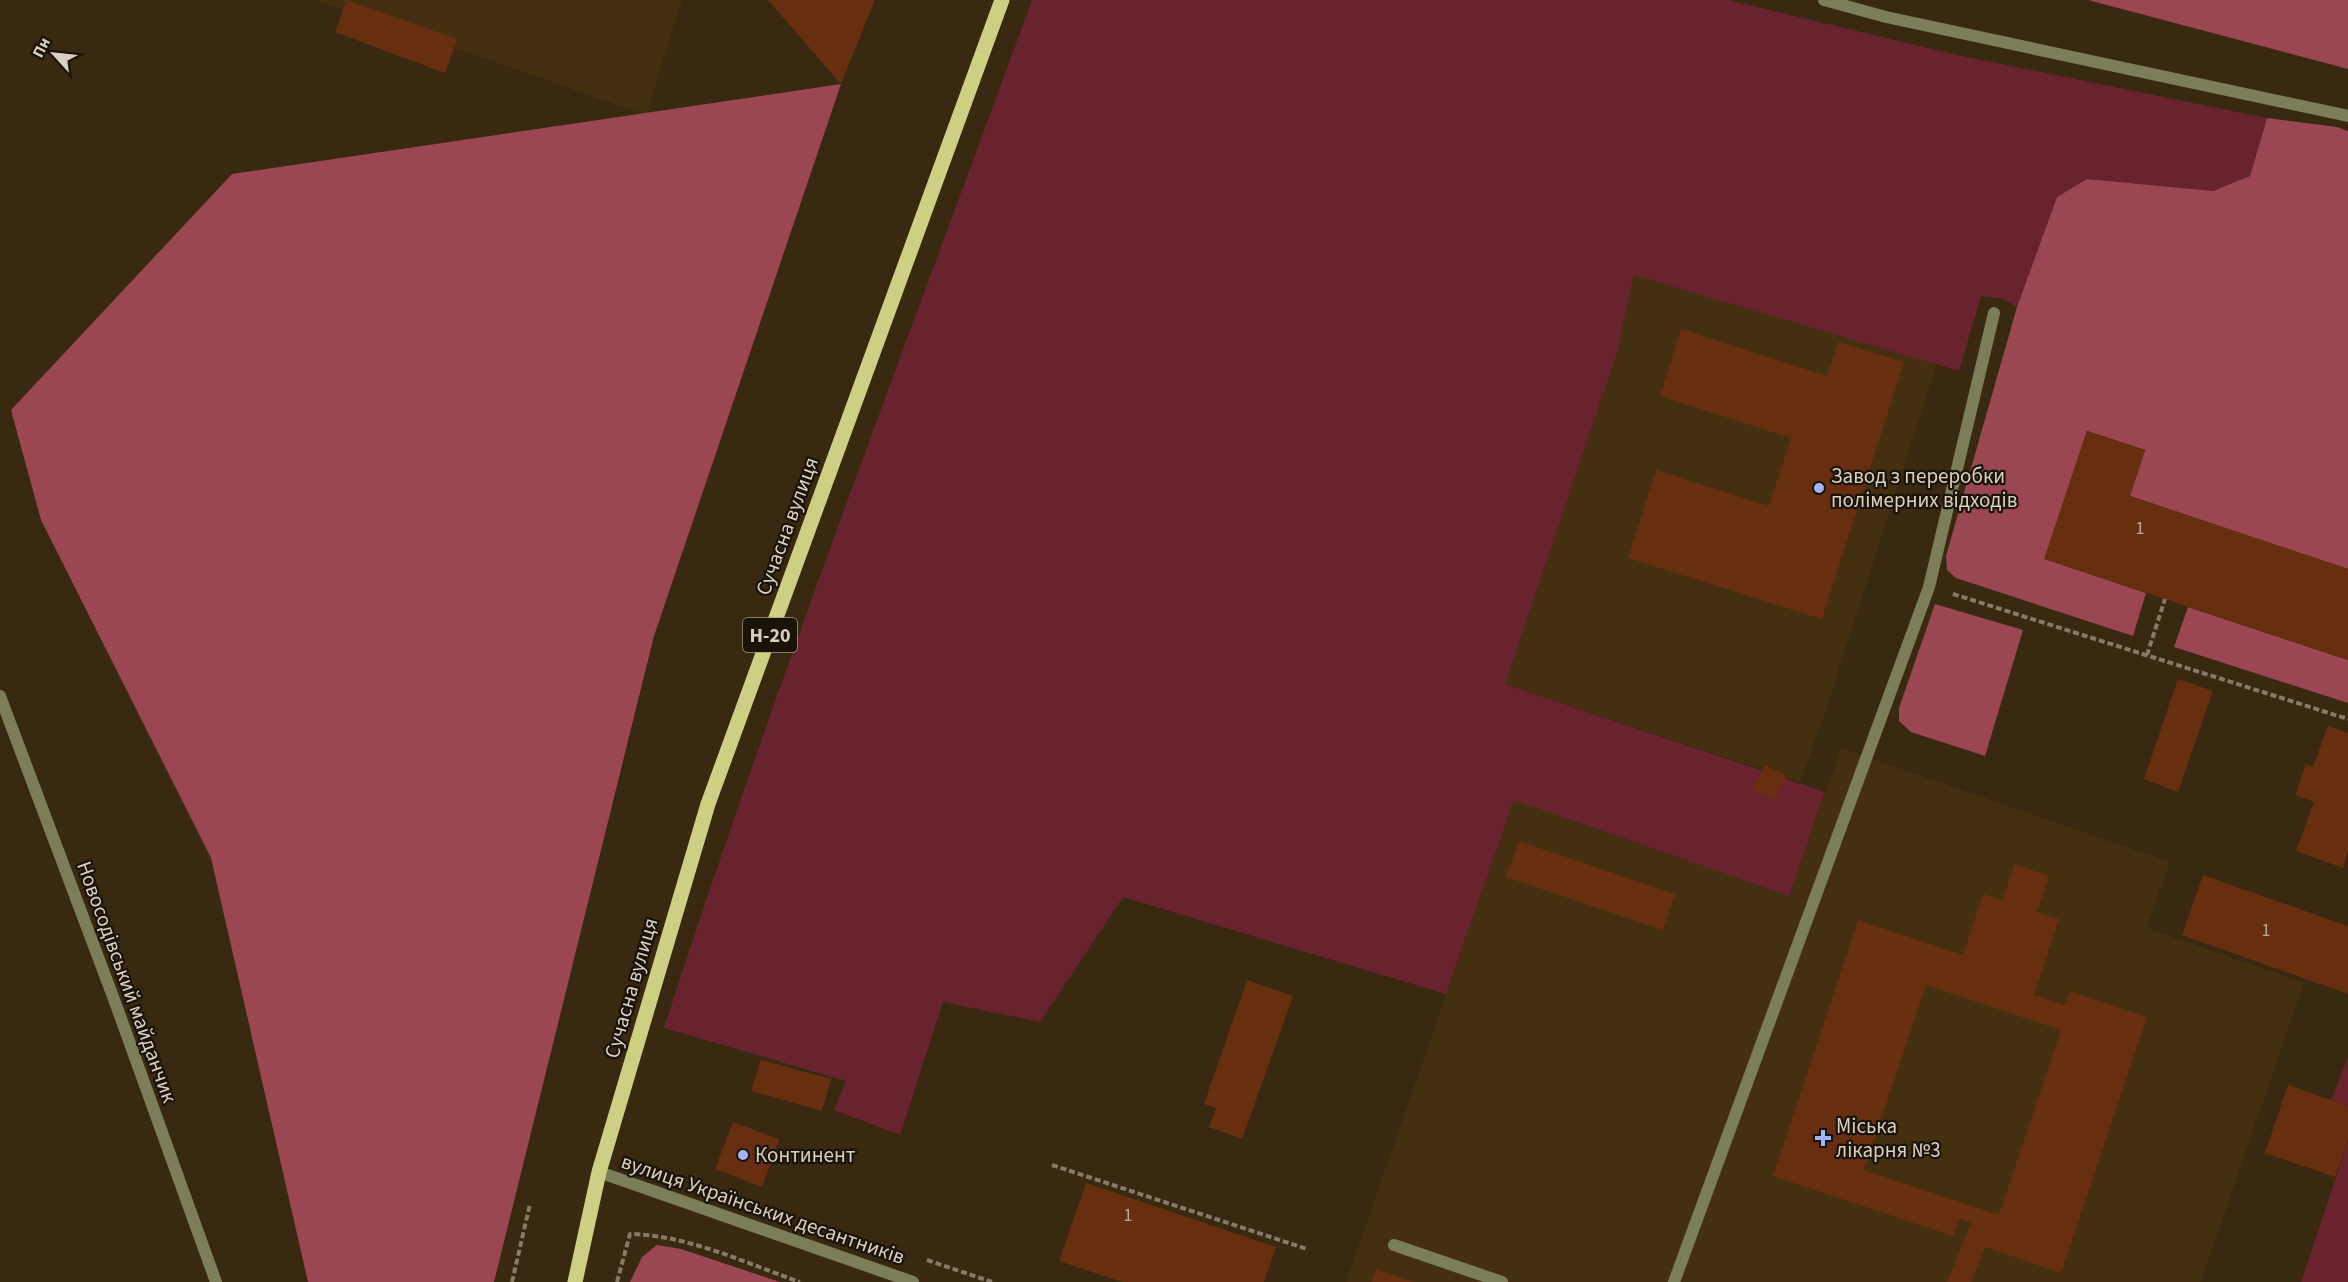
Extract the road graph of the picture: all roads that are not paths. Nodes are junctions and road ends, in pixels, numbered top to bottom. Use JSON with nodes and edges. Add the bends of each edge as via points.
{"nodes":[{"id":1,"x":1002,"y":0,"type":"edge"},
{"id":2,"x":1824,"y":0,"type":"edge"},
{"id":3,"x":2348,"y":116,"type":"edge"},
{"id":4,"x":1994,"y":313,"type":"dead end"},
{"id":5,"x":0,"y":696,"type":"edge"},
{"id":6,"x":599,"y":1172,"type":"junction"},
{"id":7,"x":1394,"y":1245,"type":"dead end"},
{"id":8,"x":216,"y":1282,"type":"edge"},
{"id":9,"x":575,"y":1282,"type":"edge"},
{"id":10,"x":914,"y":1282,"type":"edge"},
{"id":11,"x":1502,"y":1282,"type":"edge"},
{"id":12,"x":1674,"y":1282,"type":"edge"}],
"edges":[{"from":1,"to":6,"type":"main road","name":"Сучасна вулиця","number":"Н-20","via":[[708,804]]},
{"from":2,"to":3,"type":"street"},
{"from":4,"to":12,"type":"street","via":[[1929,587]]},
{"from":5,"to":8,"type":"street","name":"Новосодівський майданчик"},
{"from":6,"to":9,"type":"main road","name":"Сучасна вулиця","number":"Н-20"},
{"from":6,"to":10,"type":"street","name":"вулиця Українських десантників"},
{"from":7,"to":11,"type":"street"}]}
